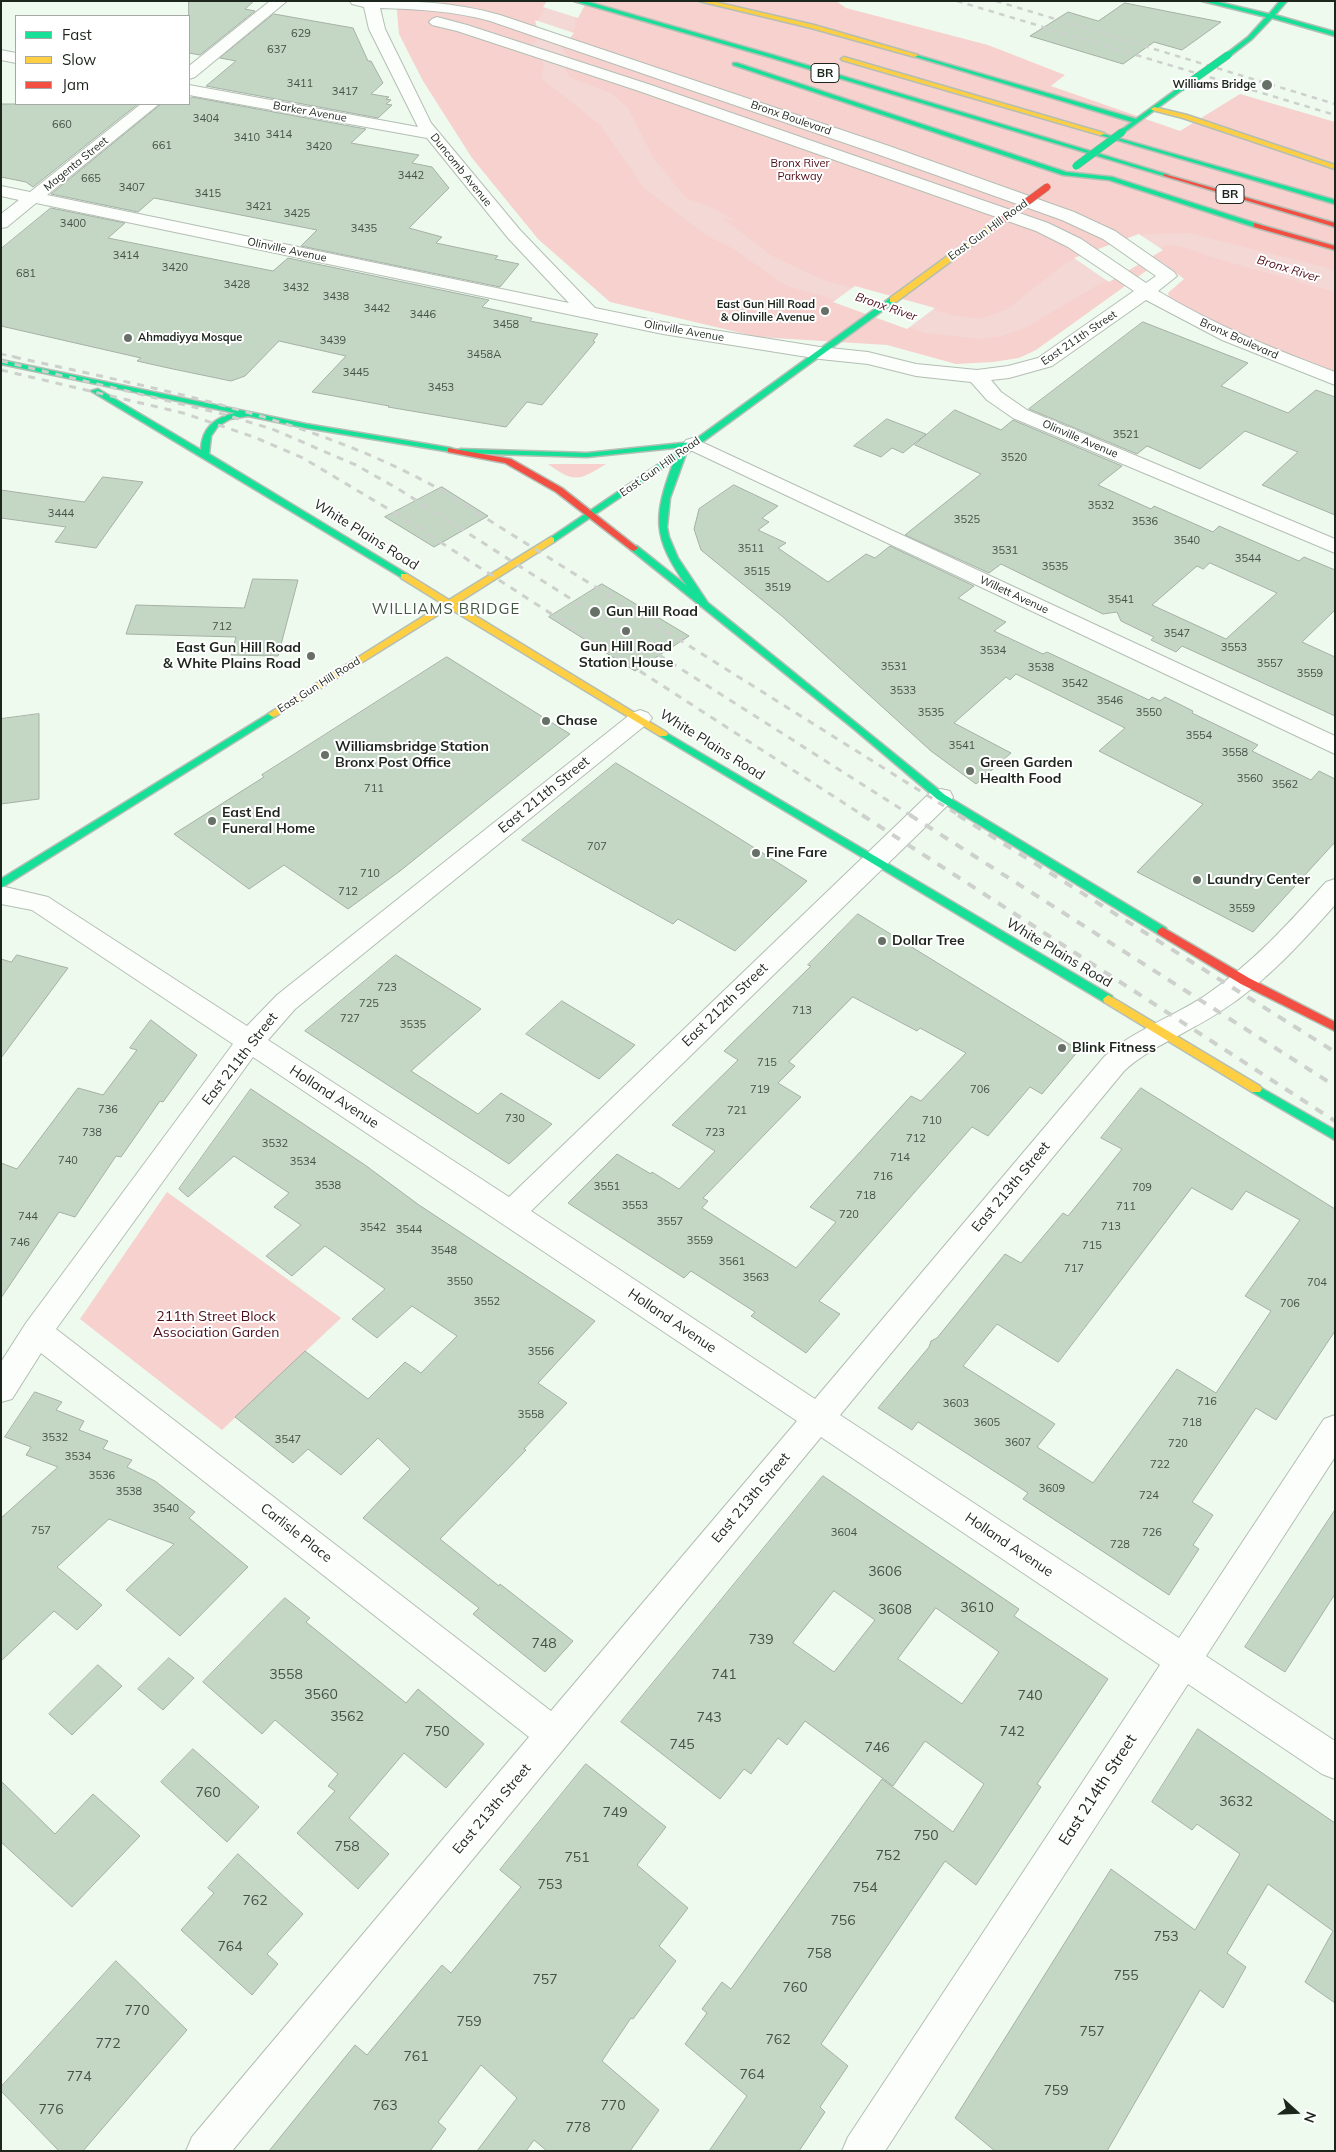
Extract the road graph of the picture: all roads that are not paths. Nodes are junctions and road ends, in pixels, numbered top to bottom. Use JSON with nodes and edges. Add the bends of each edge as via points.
{"nodes":[{"id":1,"x":280,"y":1,"type":"edge"},
{"id":2,"x":702,"y":1,"type":"edge"},
{"id":3,"x":1205,"y":1,"type":"edge"},
{"id":4,"x":1284,"y":1,"type":"edge"},
{"id":5,"x":364,"y":2,"type":"edge"},
{"id":6,"x":581,"y":2,"type":"edge"},
{"id":7,"x":1272,"y":16,"type":"junction"},
{"id":8,"x":1335,"y":34,"type":"edge"},
{"id":9,"x":654,"y":36,"type":"dead end"},
{"id":10,"x":1,"y":55,"type":"edge"},
{"id":11,"x":833,"y":56,"type":"dead end"},
{"id":12,"x":15,"y":58,"type":"edge"},
{"id":13,"x":728,"y":62,"type":"dead end"},
{"id":14,"x":190,"y":73,"type":"edge"},
{"id":15,"x":190,"y":90,"type":"edge"},
{"id":16,"x":151,"y":105,"type":"edge"},
{"id":17,"x":1154,"y":109,"type":"junction"},
{"id":18,"x":1137,"y":121,"type":"junction"},
{"id":19,"x":431,"y":134,"type":"junction"},
{"id":20,"x":1335,"y":167,"type":"edge"},
{"id":21,"x":1065,"y":174,"type":"junction"},
{"id":22,"x":1,"y":191,"type":"edge"},
{"id":23,"x":34,"y":197,"type":"junction"},
{"id":24,"x":1335,"y":202,"type":"edge"},
{"id":25,"x":1,"y":223,"type":"edge"},
{"id":26,"x":1335,"y":225,"type":"edge"},
{"id":27,"x":1335,"y":248,"type":"edge"},
{"id":28,"x":1146,"y":291,"type":"junction"},
{"id":29,"x":588,"y":312,"type":"junction"},
{"id":30,"x":820,"y":353,"type":"junction"},
{"id":31,"x":1,"y":362,"type":"edge"},
{"id":32,"x":977,"y":376,"type":"junction"},
{"id":33,"x":74,"y":379,"type":"junction"},
{"id":34,"x":1335,"y":379,"type":"edge"},
{"id":35,"x":249,"y":414,"type":"junction"},
{"id":36,"x":688,"y":448,"type":"junction"},
{"id":37,"x":460,"y":450,"type":"junction"},
{"id":38,"x":205,"y":454,"type":"junction"},
{"id":39,"x":590,"y":516,"type":"junction"},
{"id":40,"x":1335,"y":547,"type":"edge"},
{"id":41,"x":448,"y":603,"type":"junction"},
{"id":42,"x":705,"y":604,"type":"junction"},
{"id":43,"x":640,"y":718,"type":"junction"},
{"id":44,"x":1335,"y":746,"type":"edge"},
{"id":45,"x":941,"y":798,"type":"junction"},
{"id":46,"x":875,"y":860,"type":"junction"},
{"id":47,"x":1,"y":884,"type":"edge"},
{"id":48,"x":1335,"y":888,"type":"edge"},
{"id":49,"x":1,"y":895,"type":"edge"},
{"id":50,"x":1245,"y":981,"type":"junction"},
{"id":51,"x":1335,"y":1027,"type":"edge"},
{"id":52,"x":1163,"y":1033,"type":"junction"},
{"id":53,"x":250,"y":1041,"type":"junction"},
{"id":54,"x":1335,"y":1136,"type":"edge"},
{"id":55,"x":511,"y":1213,"type":"junction"},
{"id":56,"x":36,"y":1332,"type":"junction"},
{"id":57,"x":1,"y":1389,"type":"edge"},
{"id":58,"x":818,"y":1418,"type":"junction"},
{"id":59,"x":1335,"y":1429,"type":"edge"},
{"id":60,"x":1182,"y":1661,"type":"junction"},
{"id":61,"x":554,"y":1735,"type":"junction"},
{"id":62,"x":1335,"y":1762,"type":"edge"},
{"id":63,"x":206,"y":2151,"type":"edge"},
{"id":64,"x":862,"y":2151,"type":"edge"}],
"edges":[{"from":1,"to":14,"type":"street"},
{"from":2,"to":18,"type":"main road","via":[[859,38]]},
{"from":3,"to":7,"type":"main road"},
{"from":4,"to":7,"type":"main road","name":"East Gun Hill Road"},
{"from":5,"to":19,"type":"street","name":"Duncomb Avenue"},
{"from":5,"to":28,"type":"street","name":"Bronx Boulevard","via":[[409,17],[470,31],[565,62],[1042,227],[1058,233]]},
{"from":5,"to":28,"type":"street","name":"Bronx Boulevard","via":[[422,5],[496,18],[1054,211],[1109,235],[1168,276]]},
{"from":6,"to":9,"type":"main road"},
{"from":6,"to":26,"type":"main road","number":"BR"},
{"from":7,"to":8,"type":"main road"},
{"from":7,"to":17,"type":"main road","name":"East Gun Hill Road","bridge":true,"via":[[1250,38]]},
{"from":10,"to":12,"type":"street"},
{"from":11,"to":24,"type":"main road","number":"BR"},
{"from":13,"to":21,"type":"main road"},
{"from":15,"to":19,"type":"street","name":"Barker Avenue"},
{"from":16,"to":23,"type":"street","name":"Magenta Street"},
{"from":17,"to":18,"type":"main road","name":"East Gun Hill Road"},
{"from":17,"to":20,"type":"main road","via":[[1185,116]]},
{"from":18,"to":21,"type":"main road","name":"East Gun Hill Road","bridge":true},
{"from":19,"to":29,"type":"street","name":"Duncomb Avenue","via":[[514,234]]},
{"from":21,"to":27,"type":"main road","via":[[1110,178]]},
{"from":21,"to":30,"type":"main road","name":"East Gun Hill Road","bridge":true},
{"from":22,"to":23,"type":"street","name":"Olinville Avenue"},
{"from":23,"to":25,"type":"street","name":"Magenta Street"},
{"from":23,"to":29,"type":"street","name":"Olinville Avenue"},
{"from":28,"to":32,"type":"street","name":"East 211th Street","via":[[1045,362],[1019,371]]},
{"from":28,"to":34,"type":"street","name":"Bronx Boulevard","via":[[1228,336]]},
{"from":29,"to":30,"type":"street","name":"Olinville Avenue","via":[[663,328]]},
{"from":30,"to":32,"type":"street","name":"Olinville Avenue","via":[[868,358],[931,373]]},
{"from":30,"to":36,"type":"main road","name":"East Gun Hill Road"},
{"from":31,"to":33,"type":"main road","name":"White Plains Road"},
{"from":32,"to":40,"type":"street","name":"Olinville Avenue","via":[[994,396],[1020,414]]},
{"from":33,"to":35,"type":"main road","name":"White Plains Road"},
{"from":33,"to":38,"type":"main road","name":"White Plains Road"},
{"from":35,"to":37,"type":"main road","name":"White Plains Road","via":[[330,431]]},
{"from":35,"to":38,"type":"main road","via":[[229,417],[211,426],[205,438]]},
{"from":36,"to":37,"type":"main road","via":[[587,455]]},
{"from":36,"to":39,"type":"main road","name":"East Gun Hill Road"},
{"from":36,"to":42,"type":"main road","via":[[664,514],[663,528],[674,556]]},
{"from":36,"to":44,"type":"street","name":"Willett Avenue"},
{"from":37,"to":39,"type":"main road","name":"White Plains Road","via":[[508,461],[527,470],[559,490]]},
{"from":38,"to":41,"type":"main road","name":"White Plains Road"},
{"from":39,"to":41,"type":"main road","name":"East Gun Hill Road"},
{"from":39,"to":42,"type":"main road","name":"White Plains Road"},
{"from":41,"to":43,"type":"main road","name":"White Plains Road"},
{"from":41,"to":47,"type":"main road","name":"East Gun Hill Road"},
{"from":42,"to":45,"type":"main road","name":"White Plains Road"},
{"from":43,"to":46,"type":"main road","name":"White Plains Road"},
{"from":43,"to":53,"type":"street","name":"East 211th Street","via":[[286,1002]]},
{"from":45,"to":46,"type":"street","name":"East 212th Street"},
{"from":45,"to":50,"type":"main road","name":"White Plains Road"},
{"from":46,"to":52,"type":"main road","name":"White Plains Road"},
{"from":46,"to":55,"type":"street","name":"East 212th Street"},
{"from":48,"to":50,"type":"street","name":"East 213th Street","via":[[1280,950]]},
{"from":49,"to":53,"type":"street","name":"Holland Avenue","via":[[39,903]]},
{"from":50,"to":51,"type":"main road","name":"White Plains Road"},
{"from":50,"to":52,"type":"street","name":"East 213th Street"},
{"from":52,"to":54,"type":"main road","name":"White Plains Road"},
{"from":52,"to":58,"type":"street","name":"East 213th Street","via":[[1126,1053],[1114,1064]]},
{"from":53,"to":55,"type":"street","name":"Holland Avenue"},
{"from":53,"to":56,"type":"street","name":"East 211th Street"},
{"from":55,"to":58,"type":"street","name":"Holland Avenue"},
{"from":56,"to":57,"type":"street","name":"East 211th Street"},
{"from":56,"to":61,"type":"street","name":"Carlisle Place"},
{"from":58,"to":60,"type":"street","name":"Holland Avenue"},
{"from":58,"to":61,"type":"street","name":"East 213th Street"},
{"from":59,"to":60,"type":"street","name":"East 214th Street"},
{"from":60,"to":62,"type":"street","name":"Holland Avenue"},
{"from":60,"to":64,"type":"street","name":"East 214th Street"},
{"from":61,"to":63,"type":"street","name":"East 213th Street"}]}
